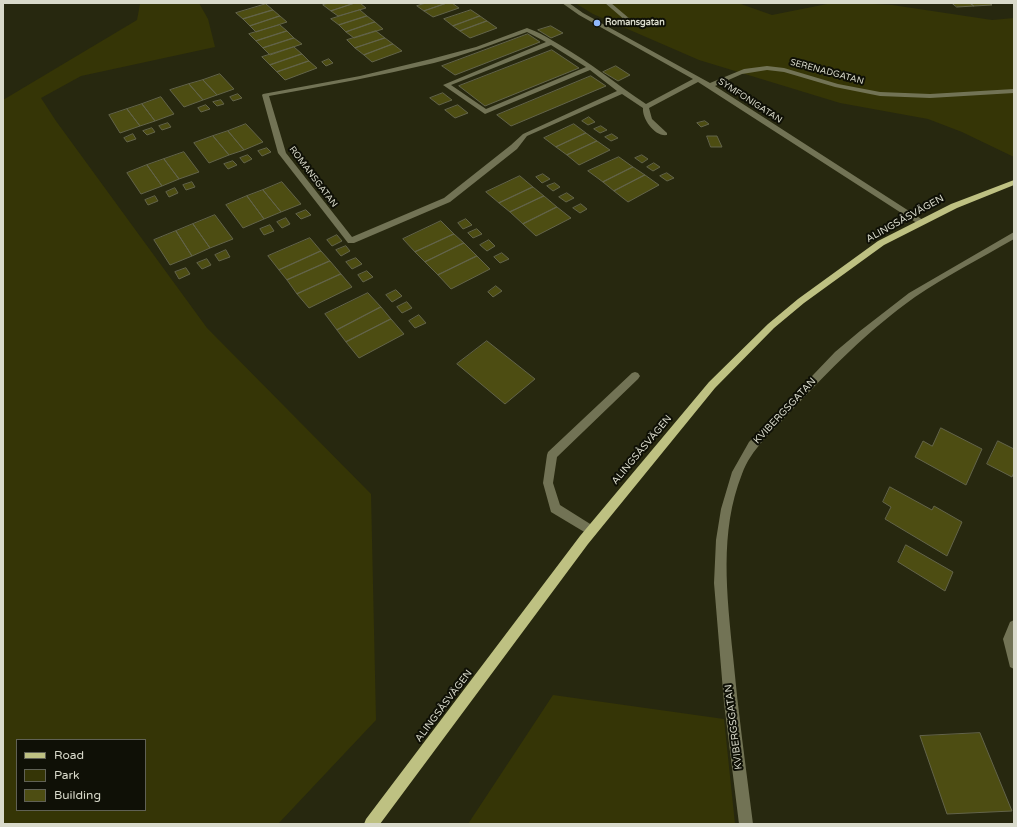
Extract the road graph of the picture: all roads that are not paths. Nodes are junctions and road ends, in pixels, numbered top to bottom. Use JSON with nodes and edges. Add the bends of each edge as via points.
{"nodes":[{"id":1,"x":565,"y":3,"type":"edge"},
{"id":2,"x":608,"y":3,"type":"edge"},
{"id":3,"x":628,"y":20,"type":"dead end"},
{"id":4,"x":552,"y":42,"type":"junction"},
{"id":5,"x":592,"y":67,"type":"junction"},
{"id":6,"x":699,"y":79,"type":"junction"},
{"id":7,"x":710,"y":86,"type":"junction"},
{"id":8,"x":622,"y":90,"type":"junction"},
{"id":9,"x":1014,"y":92,"type":"edge"},
{"id":10,"x":646,"y":107,"type":"junction"},
{"id":11,"x":665,"y":134,"type":"dead end"},
{"id":12,"x":1014,"y":182,"type":"edge"},
{"id":13,"x":920,"y":222,"type":"junction"},
{"id":14,"x":1014,"y":235,"type":"edge"},
{"id":15,"x":635,"y":376,"type":"dead end"},
{"id":16,"x":591,"y":531,"type":"junction"},
{"id":17,"x":1014,"y":626,"type":"edge"},
{"id":18,"x":1014,"y":663,"type":"edge"},
{"id":19,"x":371,"y":824,"type":"edge"},
{"id":20,"x":746,"y":824,"type":"edge"}],
"edges":[{"from":1,"to":6,"type":"street","name":"SYMFONIGATAN"},
{"from":2,"to":3,"type":"street"},
{"from":4,"to":5,"type":"street","name":"ROMANSGATAN"},
{"from":4,"to":5,"type":"street","via":[[446,85],[485,112]]},
{"from":4,"to":8,"type":"street","name":"ROMANSGATAN","via":[[527,30],[433,61],[265,96],[282,153],[351,241],[446,200],[514,147],[525,135]]},
{"from":5,"to":8,"type":"street","name":"ROMANSGATAN"},
{"from":6,"to":7,"type":"street","name":"SYMFONIGATAN"},
{"from":6,"to":10,"type":"street"},
{"from":7,"to":9,"type":"street","name":"SERENADGATAN","via":[[739,73],[758,68],[772,68],[844,88],[882,94],[938,96]]},
{"from":7,"to":13,"type":"street","name":"SYMFONIGATAN"},
{"from":8,"to":10,"type":"street","name":"ROMANSGATAN"},
{"from":10,"to":11,"type":"street","via":[[645,114],[649,123]]},
{"from":12,"to":13,"type":"main road","name":"ALINGSÅSVÄGEN"},
{"from":13,"to":16,"type":"main road","name":"ALINGSÅSVÄGEN","via":[[881,244],[801,301],[771,326],[712,385]]},
{"from":14,"to":20,"type":"street","name":"KVIBERGSGATAN","via":[[912,295],[863,333],[838,355],[753,445],[737,472],[722,540],[720,583]]},
{"from":15,"to":16,"type":"street","via":[[552,455],[548,483],[555,508]]},
{"from":16,"to":19,"type":"main road","name":"ALINGSÅSVÄGEN"},
{"from":17,"to":18,"type":"street","via":[[1009,640]]}]}
